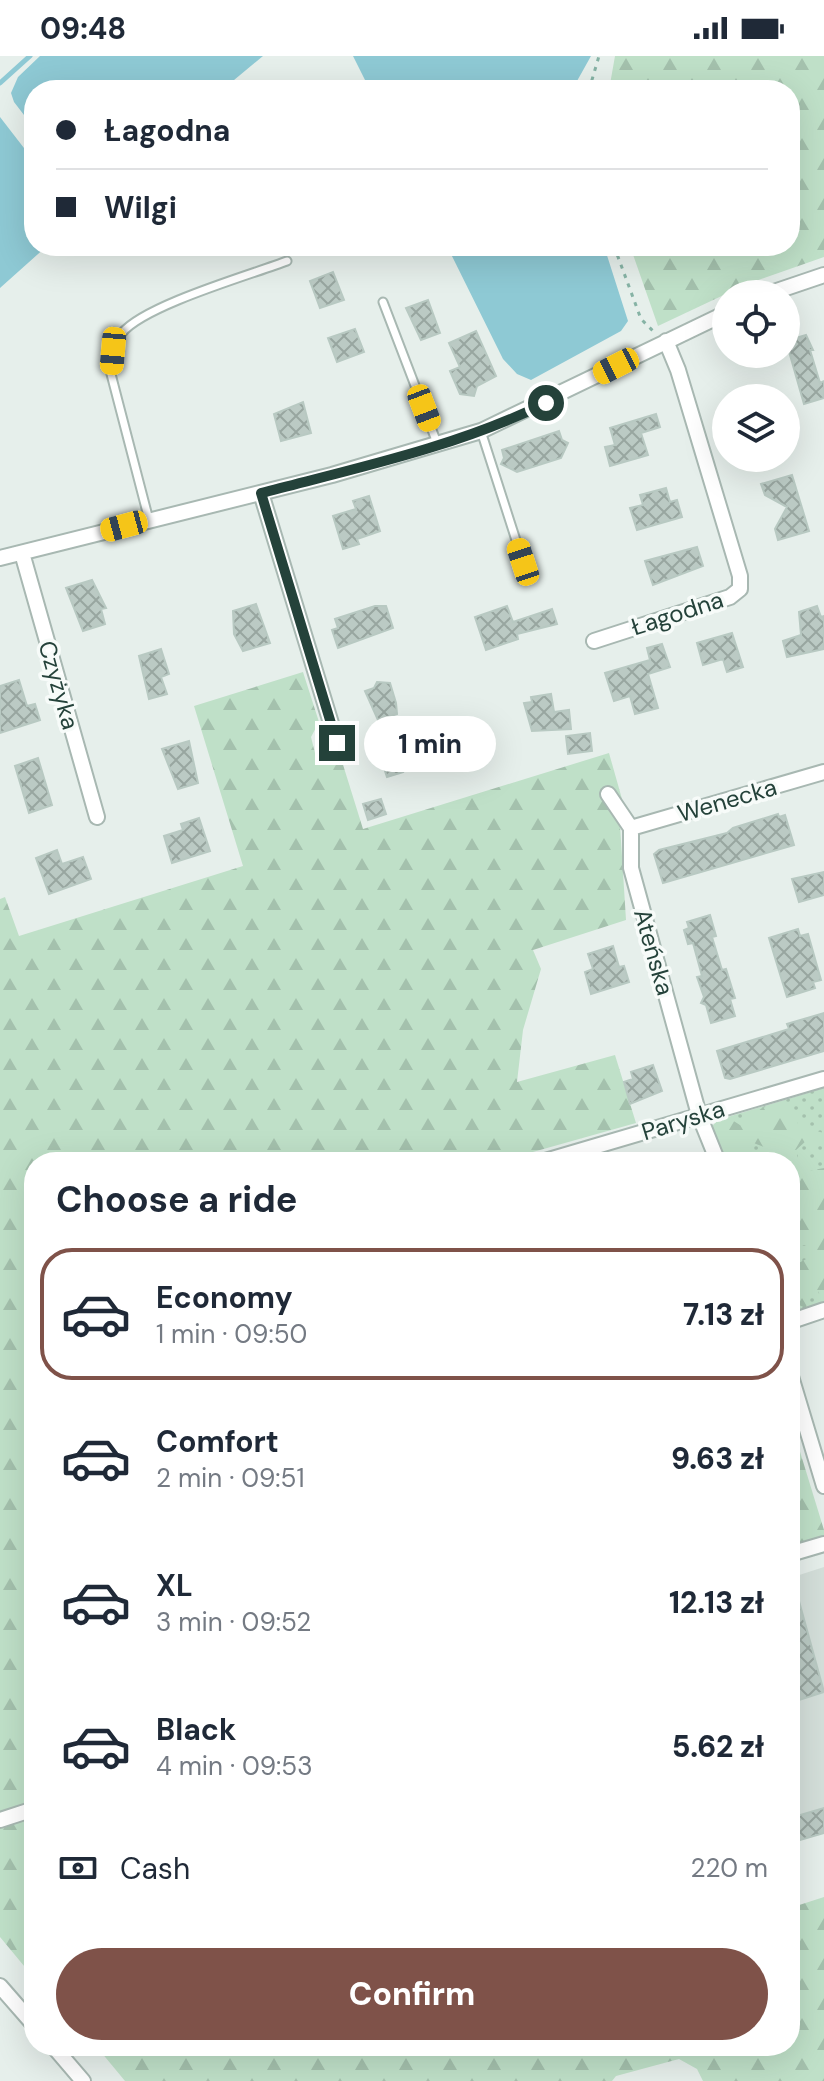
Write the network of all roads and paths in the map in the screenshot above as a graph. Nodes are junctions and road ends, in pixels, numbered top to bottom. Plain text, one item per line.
1 (599, 56) edge
2 (592, 80) edge
3 (618, 256) edge
4 (287, 261) dead end
5 (824, 275) edge
6 (800, 283) edge
7 (383, 302) dead end
8 (712, 318) edge
9 (662, 337) junction
10 (647, 338) dead end
11 (481, 431) junction
12 (438, 445) junction
13 (261, 493) junction
14 (149, 520) junction
15 (22, 553) junction
16 (0, 558) edge
17 (523, 562) dead end
18 (594, 641) dead end
19 (337, 743) dead end
20 (824, 772) edge
21 (608, 794) dead end
22 (97, 817) dead end
23 (631, 828) junction
24 (824, 1079) edge
25 (699, 1115) junction
26 (575, 1152) edge
27 (714, 1152) edge
28 (824, 1310) edge
29 (800, 1318) edge
30 (800, 1406) edge
31 (824, 1486) edge
32 (824, 1544) edge
33 (800, 1551) edge
34 (24, 1812) edge
35 (0, 1820) edge
36 (0, 1986) edge
37 (24, 2014) edge
38 (62, 2056) edge
39 (83, 2081) edge

1 - 2 path
3 - 9 path
4 - 14 lane
5 - 6 street
7 - 12 lane
8 - 9 street
9 - 10 path
9 - 11 street
9 - 18 street, Łagodna
11 - 12 street
11 - 17 lane
12 - 13 street
13 - 14 street
13 - 19 street
14 - 15 street
15 - 16 street
15 - 22 street, Czyżyka
20 - 23 street, Wenecka
21 - 23 street
23 - 25 street, Ateńska
24 - 25 street, Paryska
25 - 26 street, Paryska
25 - 27 street, Ateńska
28 - 29 street
30 - 31 street
32 - 33 street
34 - 35 street
36 - 37 street
38 - 39 street

